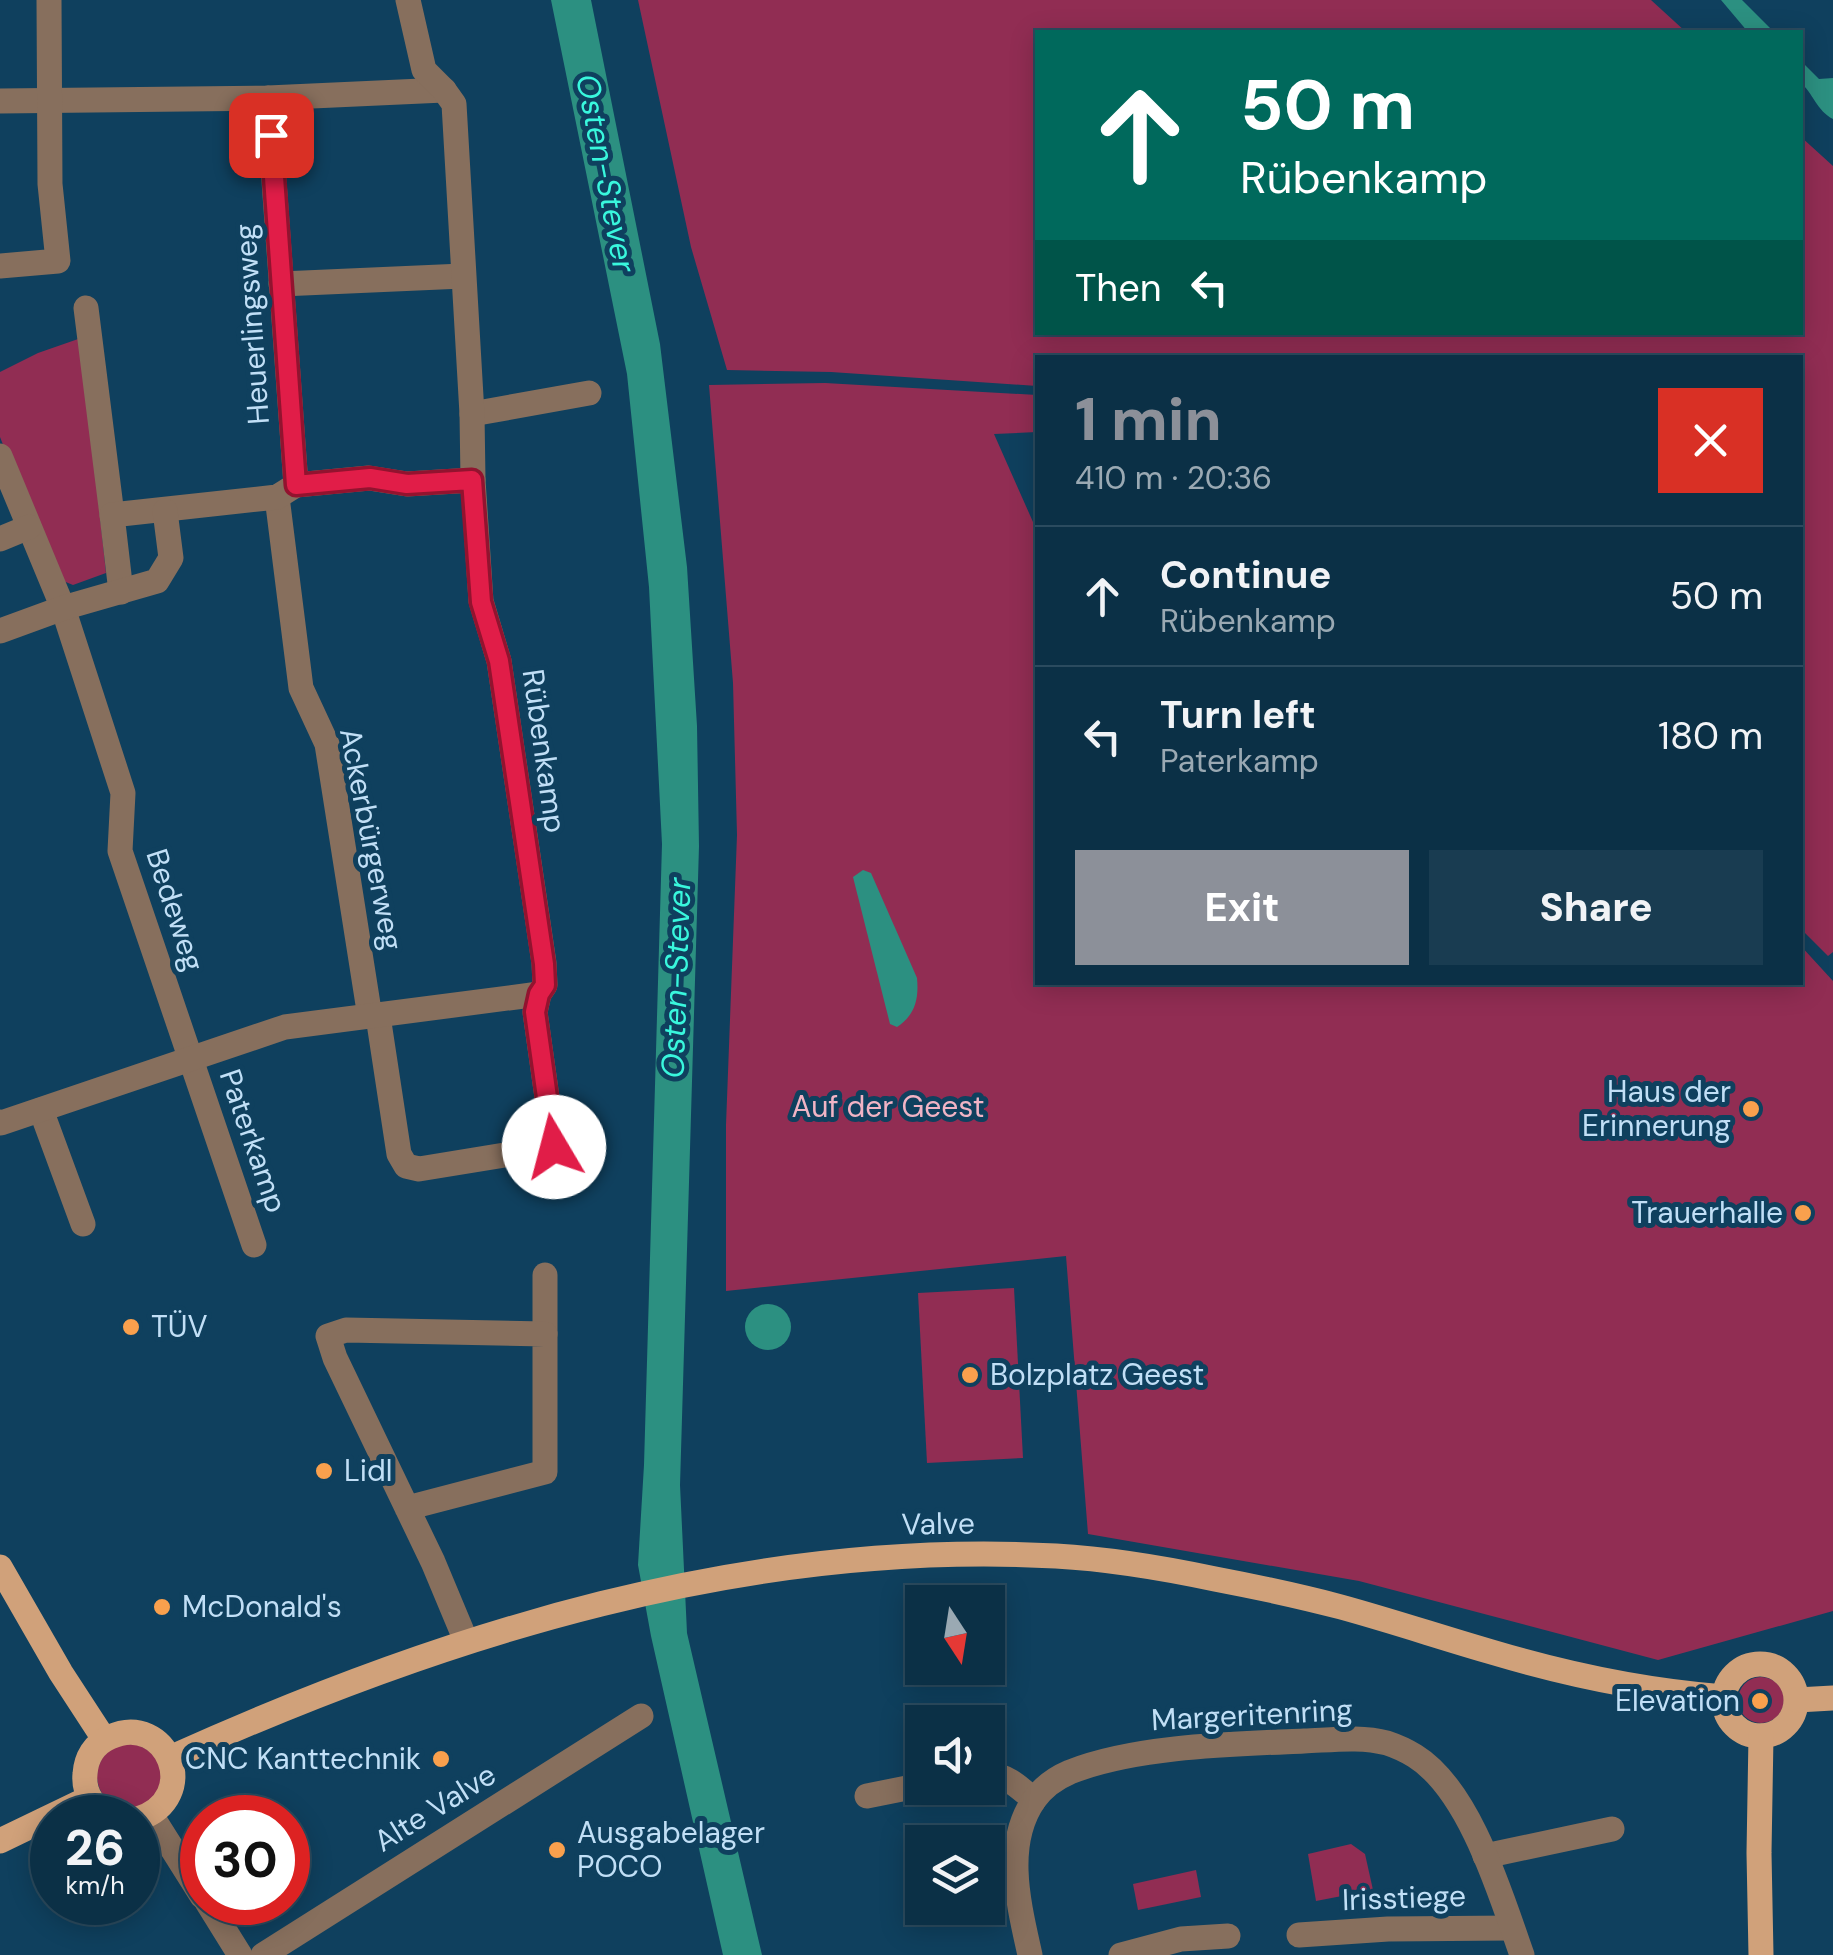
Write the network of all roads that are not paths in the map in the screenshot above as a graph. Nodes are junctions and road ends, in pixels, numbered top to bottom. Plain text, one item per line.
1 (49, 0) edge
2 (408, 0) edge
3 (444, 90) junction
4 (268, 98) junction
5 (49, 100) junction
6 (0, 101) edge
7 (0, 266) edge
8 (463, 276) junction
9 (281, 284) junction
10 (86, 308) dead end
11 (589, 394) dead end
12 (472, 414) junction
13 (0, 456) edge
14 (472, 480) junction
15 (286, 491) junction
16 (165, 510) junction
17 (112, 515) junction
18 (29, 527) junction
19 (0, 539) edge
20 (121, 592) junction
21 (63, 608) junction
22 (0, 631) edge
23 (539, 994) junction
24 (374, 1017) junction
25 (191, 1059) junction
26 (42, 1110) junction
27 (0, 1123) edge
28 (83, 1224) dead end
29 (254, 1245) dead end
30 (545, 1274) dead end
31 (544, 1334) junction
32 (407, 1508) junction
33 (0, 1566) edge
34 (466, 1641) junction
35 (1724, 1697) junction
36 (1833, 1698) edge
37 (1797, 1700) junction
38 (642, 1716) dead end
39 (1761, 1736) junction
40 (104, 1740) junction
41 (170, 1758) junction
42 (1005, 1778) edge
43 (905, 1788) edge
44 (88, 1795) edge
45 (868, 1796) dead end
46 (1034, 1800) junction
47 (160, 1806) edge
48 (30, 1826) edge
49 (1612, 1828) dead end
50 (160, 1839) edge
51 (0, 1840) edge
52 (1485, 1856) junction
53 (180, 1866) edge
54 (221, 1925) edge
55 (1512, 1928) junction
56 (1299, 1935) dead end
57 (1228, 1936) dead end
58 (240, 1955) edge
59 (263, 1955) edge
60 (1030, 1955) edge
61 (1121, 1955) edge
62 (1522, 1955) edge
63 (1762, 1955) edge

1 - 5 street
2 - 3 street, Rübenkamp
3 - 4 street
3 - 8 street, Rübenkamp
4 - 5 street
4 - 9 street, Heuerlingsweg
5 - 6 street
5 - 7 street
8 - 9 street
8 - 12 street, Rübenkamp
9 - 15 street, Heuerlingsweg
10 - 17 street
11 - 12 street
12 - 14 street, Rübenkamp
13 - 18 street
14 - 15 street
14 - 23 street, Rübenkamp
15 - 16 street
15 - 24 street, Ackerbürgerweg
16 - 17 street
16 - 20 street
17 - 20 street
18 - 19 street
18 - 21 street
20 - 21 street
21 - 22 street
21 - 25 street, Bedeweg
23 - 24 street, Paterkamp
23 - 24 street, Rübenkamp
24 - 25 street, Paterkamp
25 - 26 street, Paterkamp
25 - 29 street, Paterkamp
26 - 27 street, Paterkamp
26 - 28 street
30 - 31 street
31 - 32 street
31 - 32 street
32 - 34 street
33 - 40 main road
34 - 35 main road, Valve
34 - 41 main road, Valve
35 - 37 main road
35 - 39 main road
36 - 37 main road
37 - 39 main road
38 - 59 street, Alte Valve
39 - 63 main road
40 - 41 main road
40 - 44 main road
41 - 47 main road
42 - 46 street
43 - 45 street
46 - 52 street, Margeritenring
46 - 60 street
48 - 51 main road
49 - 52 street
50 - 53 street
52 - 55 street, Margeritenring
54 - 58 street
55 - 56 street, Irisstiege
55 - 62 street, Margeritenring
57 - 61 street

